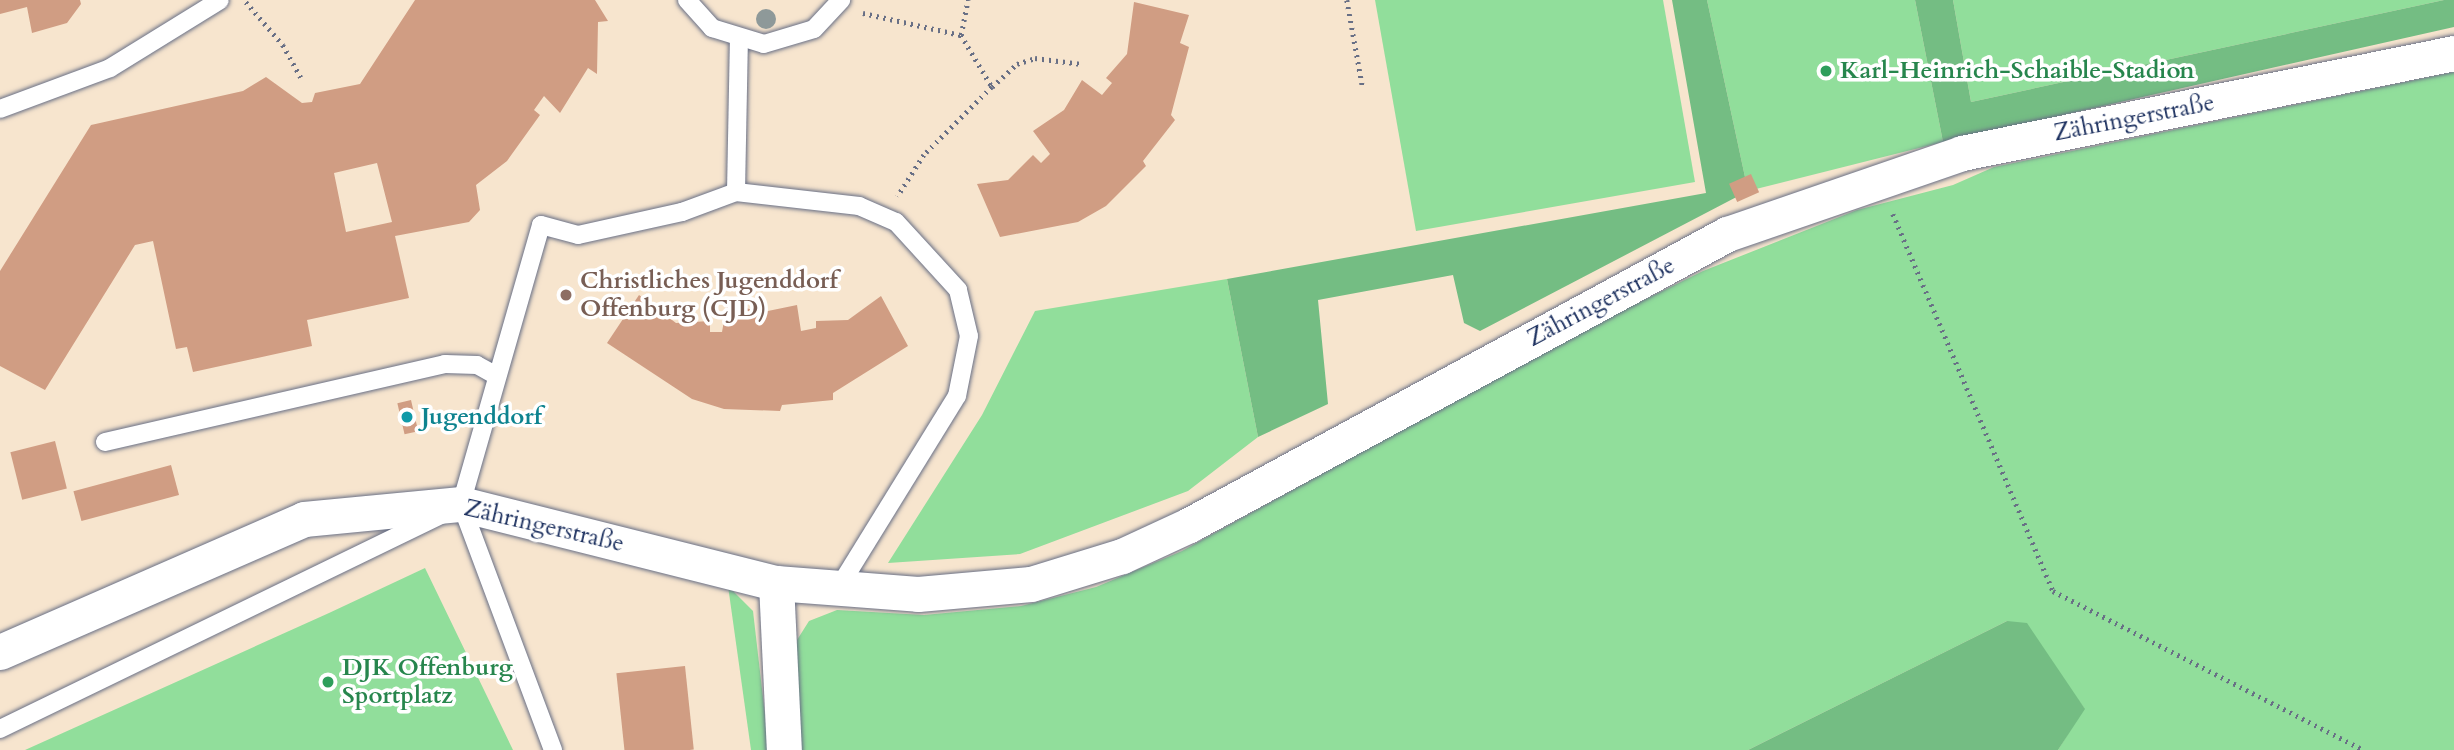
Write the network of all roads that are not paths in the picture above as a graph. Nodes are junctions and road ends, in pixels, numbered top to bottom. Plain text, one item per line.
1 (220, 0) edge
2 (687, 0) edge
3 (838, 6) edge
4 (739, 41) junction
5 (2454, 53) edge
6 (0, 109) edge
7 (736, 192) junction
8 (497, 376) junction
9 (105, 442) dead end
10 (461, 504) junction
11 (776, 583) junction
12 (837, 590) junction
13 (0, 652) edge
14 (0, 730) edge
15 (553, 750) edge
16 (784, 750) edge

1 - 6 lane
2 - 4 lane
3 - 4 lane
4 - 7 lane
5 - 12 street, Zähringerstraße
7 - 8 lane
7 - 12 lane
8 - 9 lane
8 - 10 lane
10 - 11 street, Zähringerstraße
10 - 13 street, Zähringerstraße
10 - 14 lane
10 - 15 lane
11 - 12 street, Zähringerstraße
11 - 16 street

